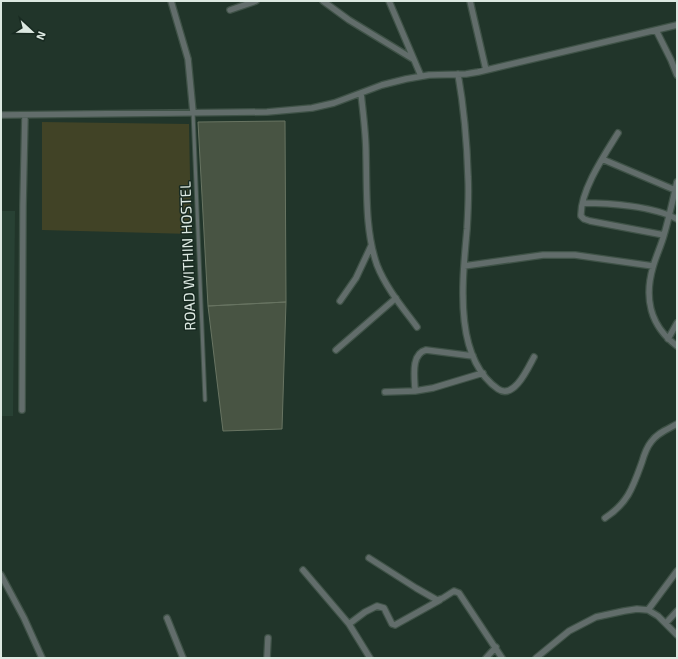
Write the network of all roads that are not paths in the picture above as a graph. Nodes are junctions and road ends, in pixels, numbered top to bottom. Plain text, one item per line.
1 (170, 1) edge
2 (256, 1) edge
3 (323, 1) edge
4 (388, 1) edge
5 (470, 1) edge
6 (230, 10) dead end
7 (677, 25) edge
8 (656, 30) junction
9 (413, 59) junction
10 (486, 70) junction
11 (458, 74) junction
12 (677, 75) edge
13 (421, 76) junction
14 (361, 93) junction
15 (193, 112) junction
16 (1, 115) edge
17 (25, 115) junction
18 (618, 133) dead end
19 (602, 159) junction
20 (677, 182) edge
21 (675, 190) junction
22 (582, 203) junction
23 (669, 215) junction
24 (677, 219) edge
25 (664, 235) junction
26 (371, 246) junction
27 (464, 266) junction
28 (653, 266) junction
29 (396, 298) junction
30 (340, 301) dead end
31 (677, 323) edge
32 (416, 327) dead end
33 (668, 339) junction
34 (677, 346) edge
35 (336, 350) dead end
36 (473, 356) junction
37 (534, 357) dead end
38 (482, 373) junction
39 (385, 392) dead end
40 (415, 392) junction
41 (205, 400) dead end
42 (22, 410) dead end
43 (677, 424) edge
44 (605, 518) dead end
45 (369, 558) dead end
46 (303, 570) dead end
47 (677, 571) edge
48 (1, 575) edge
49 (440, 600) junction
50 (648, 610) junction
51 (677, 611) edge
52 (167, 618) dead end
53 (666, 623) junction
54 (349, 624) junction
55 (677, 635) edge
56 (268, 638) dead end
57 (496, 647) junction
58 (42, 658) edge
59 (183, 658) edge
60 (266, 658) edge
61 (370, 658) edge
62 (486, 658) edge
63 (502, 658) edge
64 (536, 658) edge

1 - 15 street
2 - 6 street
3 - 9 street
4 - 9 street
5 - 10 street
7 - 8 street
8 - 10 street
8 - 12 street
9 - 13 street
10 - 11 street
11 - 13 street
11 - 27 street
13 - 14 street
14 - 15 street
14 - 26 street
15 - 17 street
15 - 41 lane, ROAD WITHIN HOSTEL
16 - 17 street
17 - 42 street
18 - 19 street
19 - 21 street
19 - 22 street
20 - 21 street
21 - 23 street
22 - 23 street
22 - 25 street
23 - 24 street
23 - 25 street
25 - 28 street
26 - 29 street
26 - 30 street
27 - 28 street
27 - 36 street
28 - 33 street
29 - 32 street
29 - 35 street
31 - 33 street
33 - 34 street
36 - 38 street
36 - 40 street
37 - 38 street
38 - 40 street
39 - 40 street
43 - 44 street
45 - 49 street
46 - 54 street
47 - 50 street
48 - 58 street
49 - 54 street
49 - 57 street
50 - 53 street
50 - 64 street
51 - 53 street
52 - 59 street
53 - 55 street
54 - 61 street
56 - 60 street
57 - 62 street
57 - 63 street

